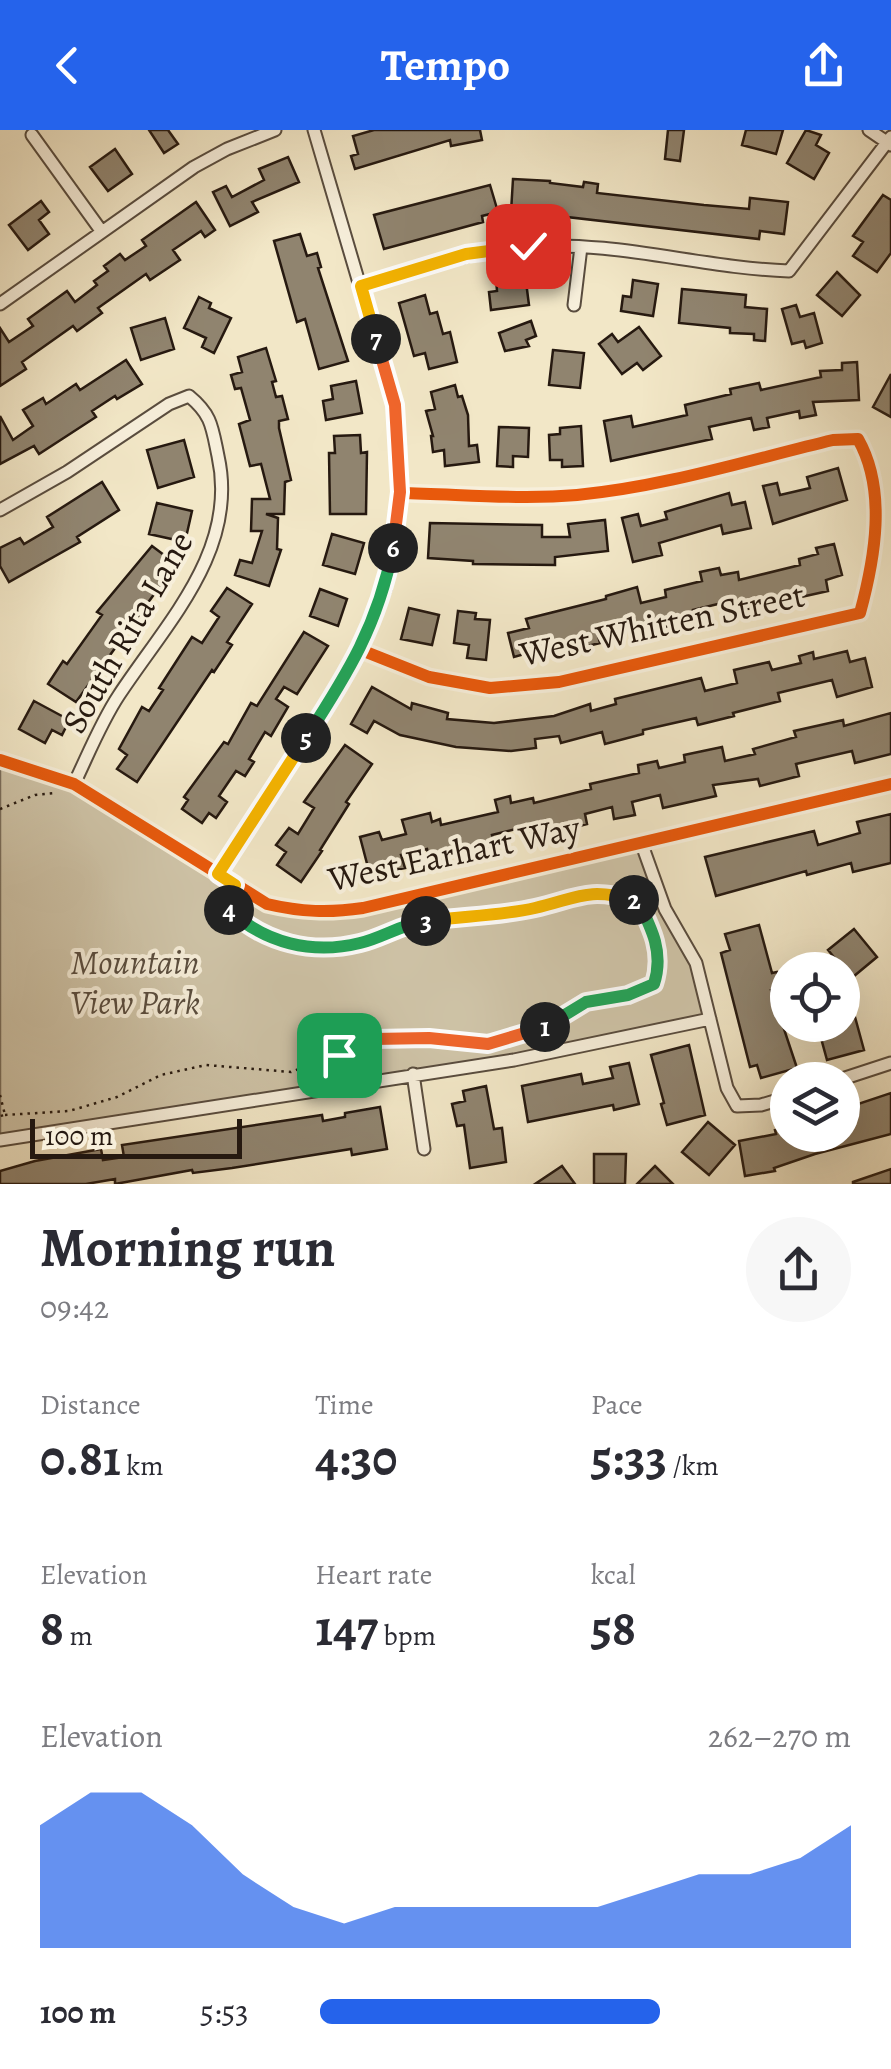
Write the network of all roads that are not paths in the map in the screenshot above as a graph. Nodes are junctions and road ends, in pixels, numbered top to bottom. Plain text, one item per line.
1 (275, 130) edge
2 (314, 130) edge
3 (869, 130) edge
4 (32, 136) dead end
5 (890, 141) edge
6 (102, 232) junction
7 (581, 247) junction
8 (361, 286) junction
9 (0, 304) edge
10 (574, 305) dead end
11 (400, 492) junction
12 (0, 510) edge
13 (361, 650) junction
14 (0, 760) edge
15 (74, 784) junction
16 (891, 784) edge
17 (641, 842) junction
18 (218, 874) junction
19 (710, 1019) junction
20 (891, 1063) edge
21 (860, 1073) edge
22 (413, 1074) junction
23 (770, 1102) edge
24 (0, 1140) edge
25 (424, 1149) dead end

1 - 6 street
2 - 8 street
3 - 5 street
4 - 6 street
5 - 7 street
6 - 9 street
7 - 8 street
7 - 10 street
8 - 11 street
11 - 13 street
11 - 13 street, West Whitten Street
12 - 15 street, South Rita Lane
13 - 18 street
14 - 15 street, West Earhart Way
15 - 18 street, West Earhart Way
16 - 17 street, West Earhart Way
17 - 18 street, West Earhart Way
17 - 19 street
19 - 22 street
19 - 23 street
20 - 21 street
22 - 24 street
22 - 25 street

